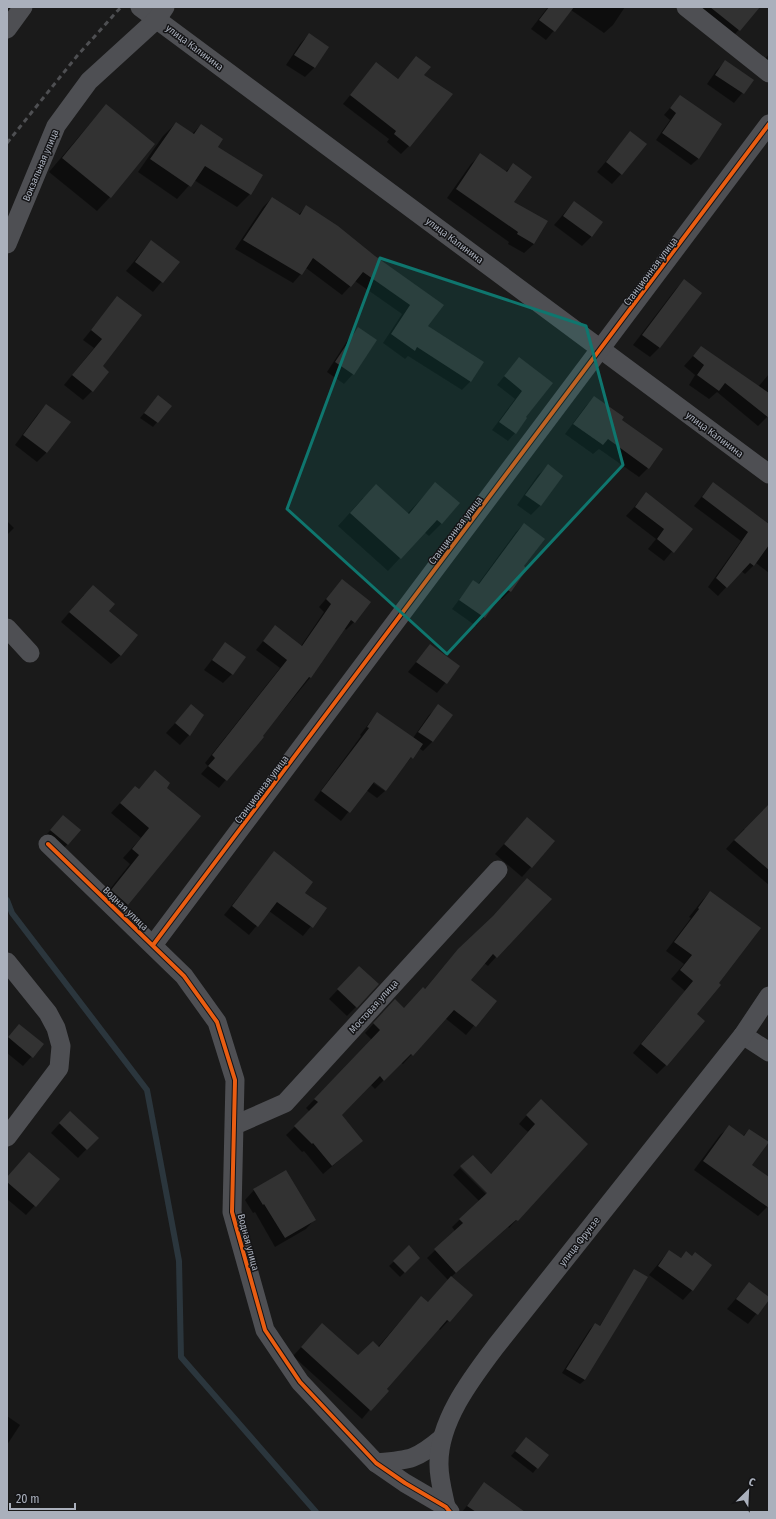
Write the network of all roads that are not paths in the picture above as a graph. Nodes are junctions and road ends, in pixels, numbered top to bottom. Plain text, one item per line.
1 (23, 7) edge
2 (140, 7) edge
3 (686, 7) edge
4 (161, 13) edge
5 (7, 29) edge
6 (769, 74) edge
7 (769, 124) edge
8 (7, 244) edge
9 (601, 349) junction
10 (769, 474) edge
11 (7, 628) edge
12 (30, 653) dead end
13 (48, 844) dead end
14 (498, 870) dead end
15 (153, 945) junction
16 (7, 962) edge
17 (769, 996) edge
18 (743, 1035) junction
19 (769, 1052) edge
20 (235, 1125) junction
21 (7, 1136) edge
22 (442, 1438) junction
23 (376, 1463) junction
24 (448, 1510) edge

1 - 5 street
2 - 4 street, улица Калинина
3 - 6 street
4 - 8 street, Вокзальная улица
4 - 9 street, улица Калинина
7 - 9 street, Станционная улица
9 - 10 street, улица Калинина
9 - 15 street, Станционная улица
11 - 12 street
13 - 15 street, Водная улица
14 - 20 street, Мостовая улица
15 - 20 street, Водная улица
16 - 21 street
17 - 18 street, улица Фрунзе
18 - 19 street
18 - 22 street, улица Фрунзе
20 - 23 street, Водная улица
22 - 23 street
22 - 24 street, улица Фрунзе
23 - 24 street, Водная улица

